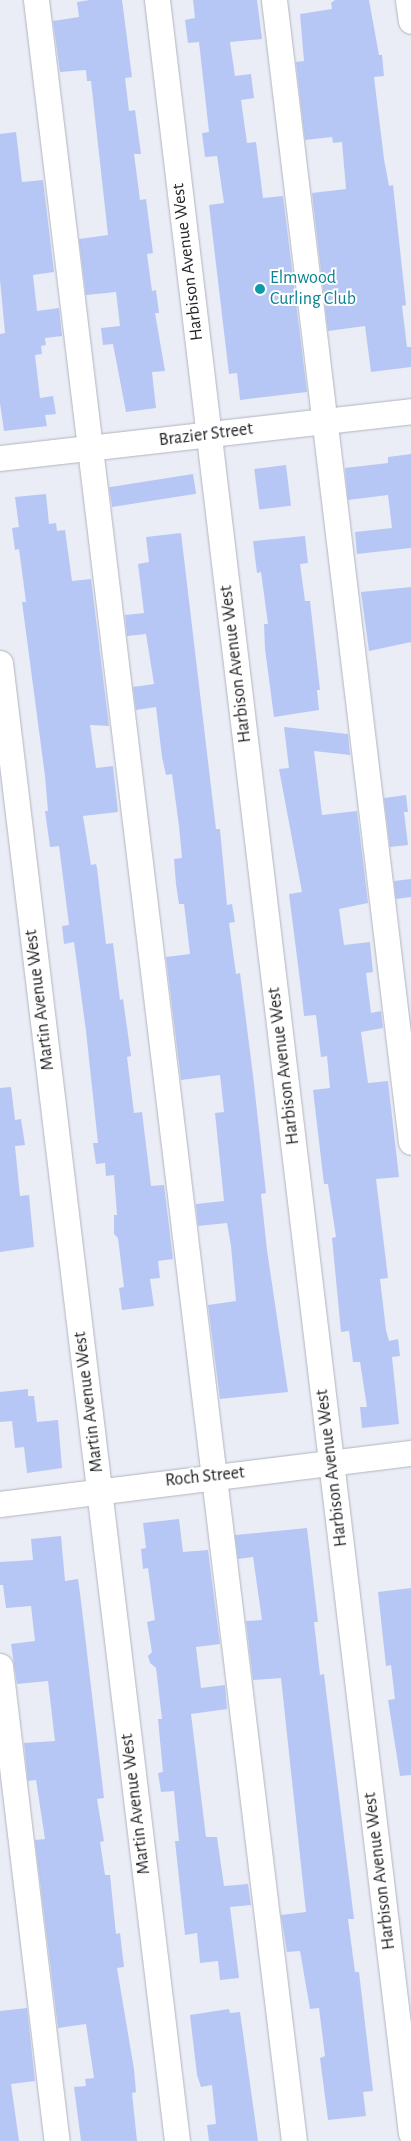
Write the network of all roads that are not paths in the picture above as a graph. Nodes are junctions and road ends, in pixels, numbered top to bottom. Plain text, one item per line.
1 (36, 0) edge
2 (157, 0) edge
3 (274, 0) edge
4 (408, 0) edge
5 (411, 21) edge
6 (411, 411) edge
7 (325, 419) junction
8 (209, 435) junction
9 (90, 449) junction
10 (0, 458) edge
11 (0, 663) edge
12 (411, 1142) edge
13 (411, 1453) edge
14 (331, 1463) junction
15 (216, 1476) junction
16 (99, 1489) junction
17 (0, 1504) edge
18 (0, 1666) edge
19 (411, 2133) edge
20 (57, 2141) edge
21 (177, 2141) edge
22 (294, 2141) edge

1 - 9 street
2 - 8 street, Harbison Avenue West
3 - 7 street
4 - 5 street
6 - 7 street, Brazier Street
7 - 8 street, Brazier Street
7 - 12 street
8 - 9 street, Brazier Street
8 - 14 street, Harbison Avenue West
9 - 10 street, Brazier Street
9 - 15 street
11 - 16 street, Martin Avenue West
13 - 14 street, Roch Street
14 - 15 street, Roch Street
14 - 19 street, Harbison Avenue West
15 - 16 street, Roch Street
15 - 22 street
16 - 17 street, Roch Street
16 - 21 street, Martin Avenue West
18 - 20 street

